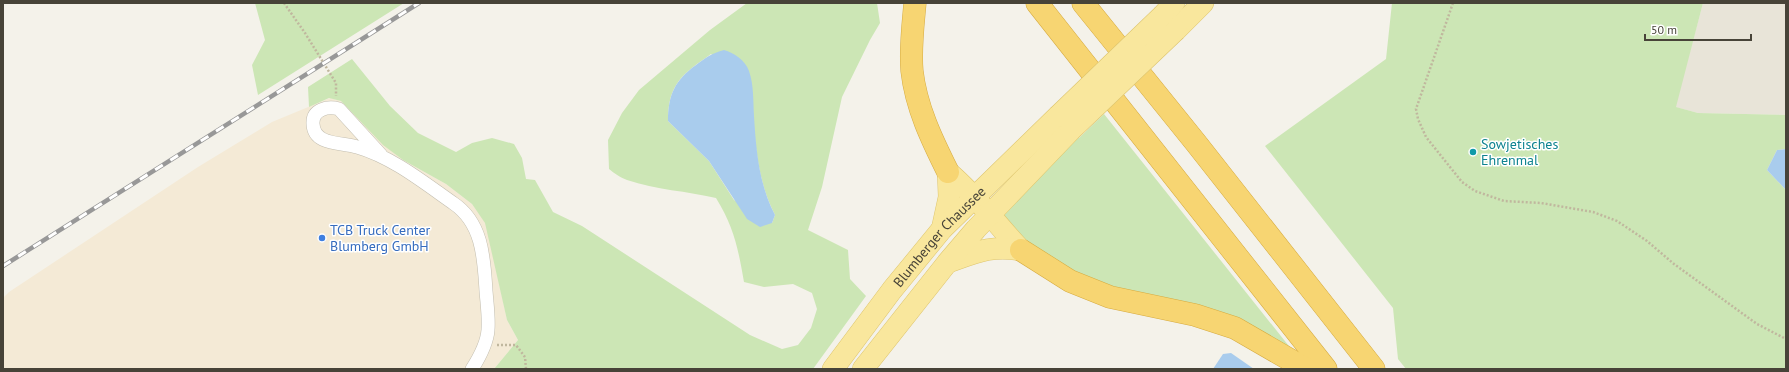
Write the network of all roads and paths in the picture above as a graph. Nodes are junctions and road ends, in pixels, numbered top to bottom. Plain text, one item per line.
1 (284, 3) edge
2 (915, 3) edge
3 (1037, 3) edge
4 (1082, 3) edge
5 (1203, 3) edge
6 (1453, 3) edge
7 (1171, 16) edge
8 (336, 108) junction
9 (1065, 123) junction
10 (381, 155) junction
11 (948, 172) junction
12 (975, 196) junction
13 (989, 215) junction
14 (942, 228) junction
15 (1021, 250) junction
16 (947, 263) junction
17 (1786, 339) edge
18 (484, 345) junction
19 (472, 369) edge
20 (526, 369) edge
21 (833, 369) edge
22 (863, 369) edge
23 (1306, 369) edge
24 (1326, 369) edge
25 (1374, 369) edge

1 - 8 path
2 - 11 highway
3 - 24 highway
4 - 25 highway
5 - 7 main road
6 - 17 path
7 - 9 main road, bridge
8 - 10 street
8 - 10 street
9 - 12 main road, Blumberger Chaussee
9 - 13 main road, Blumberger Chaussee
10 - 18 street
11 - 12 main road
11 - 14 main road
12 - 13 main road
12 - 14 main road, Blumberger Chaussee
13 - 15 main road
13 - 16 main road, Blumberger Chaussee
14 - 21 main road, Blumberger Chaussee
15 - 16 main road
15 - 23 highway
16 - 22 main road, Blumberger Chaussee
18 - 19 street
18 - 20 path

